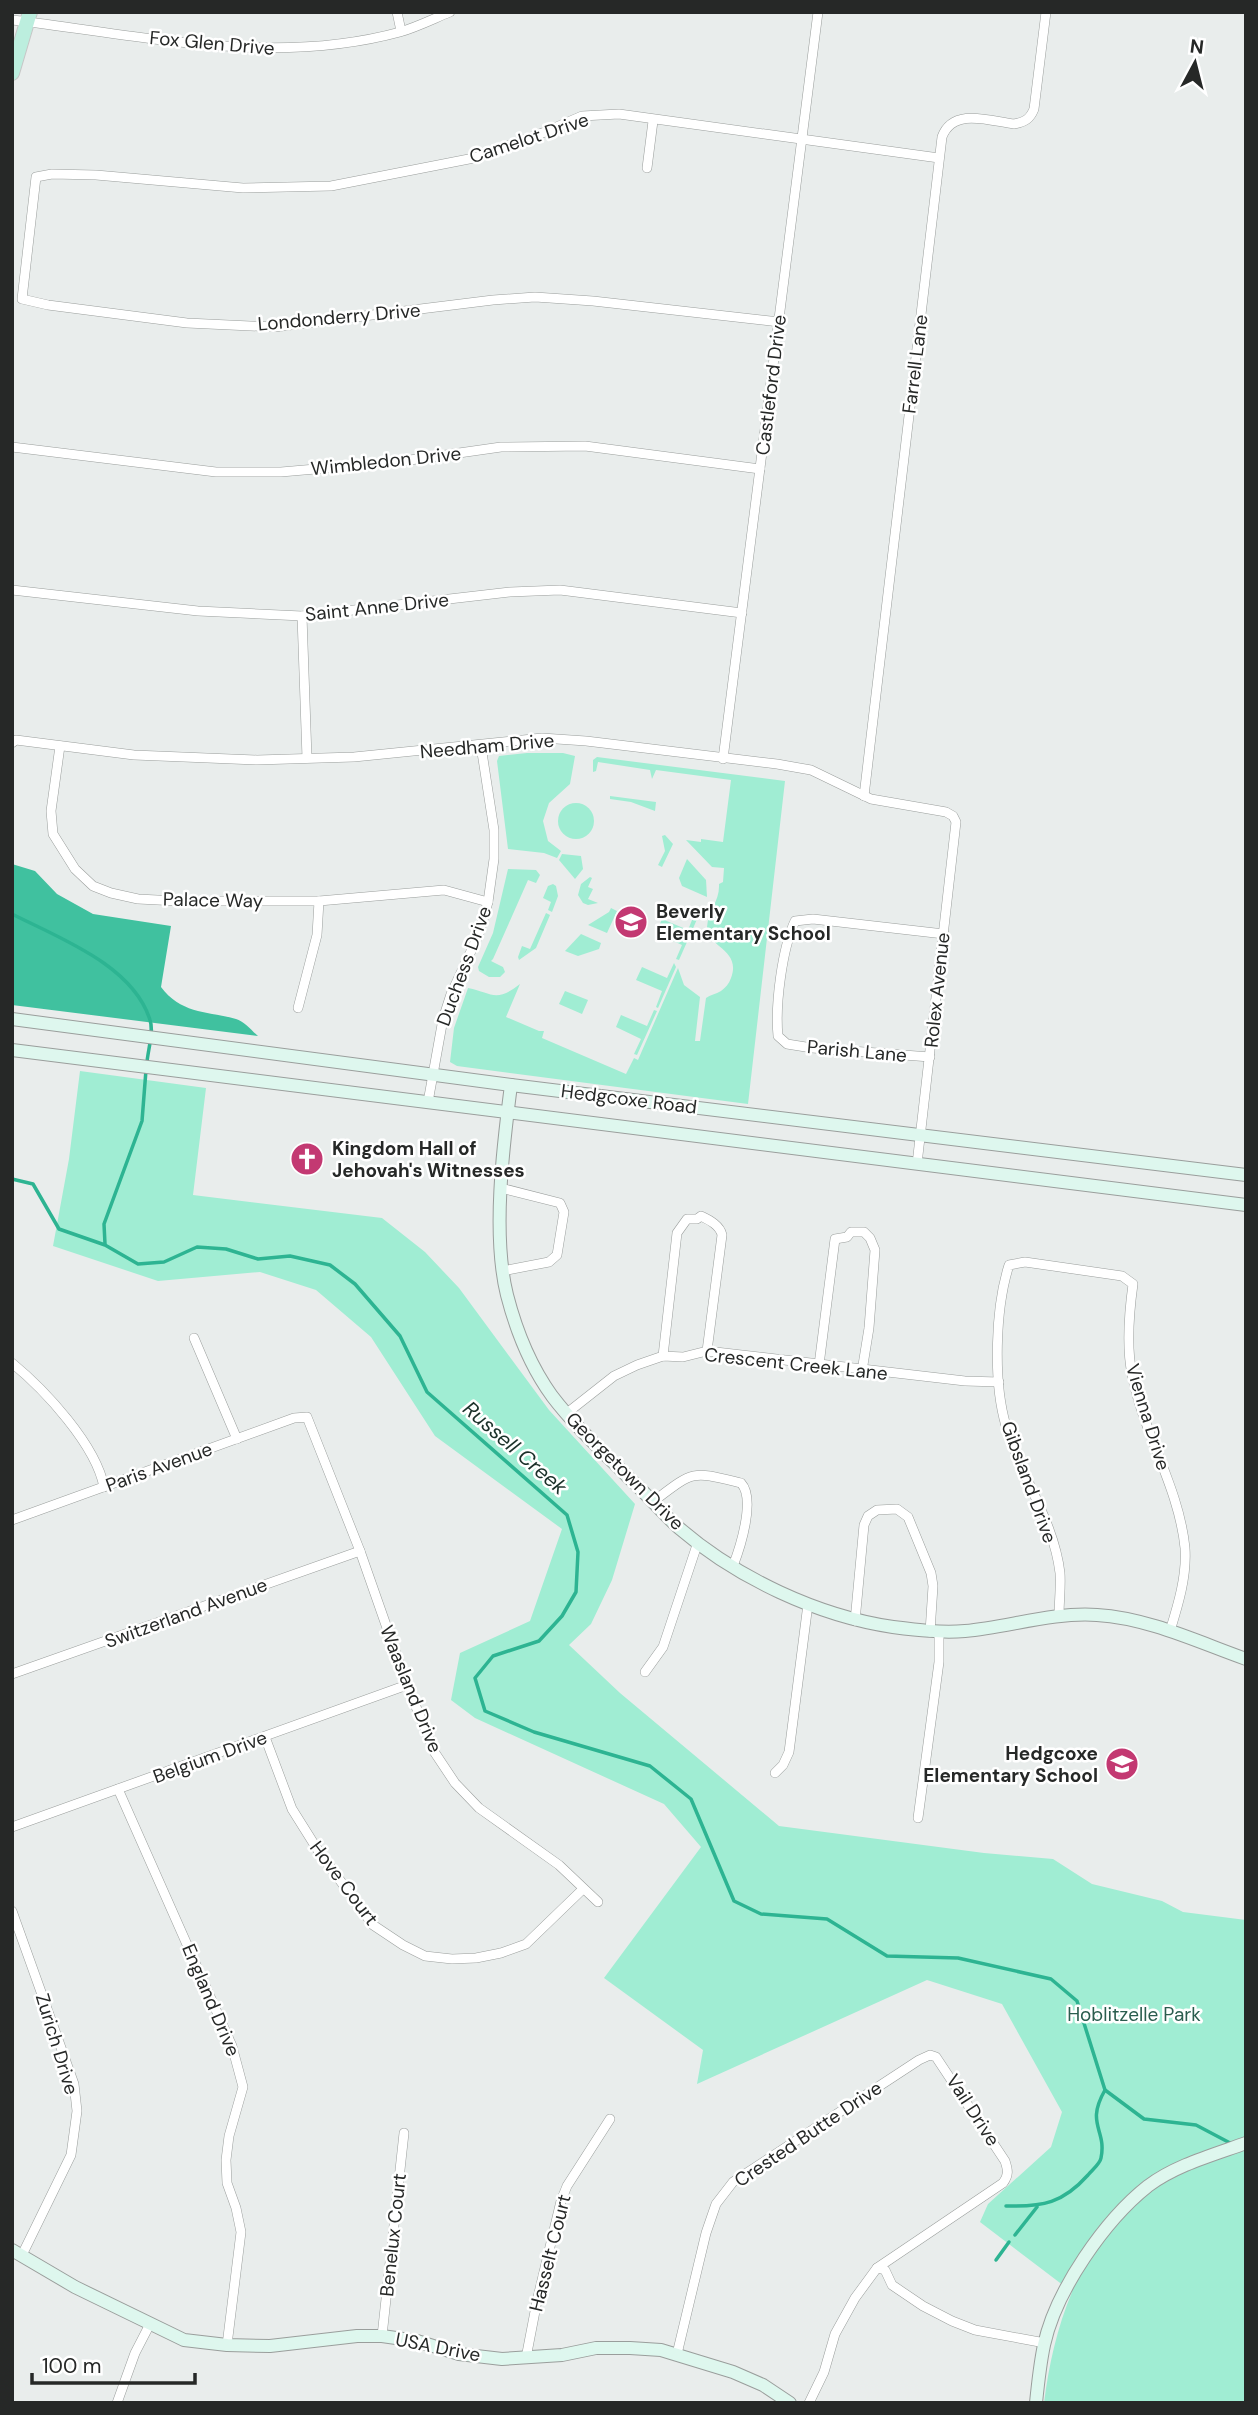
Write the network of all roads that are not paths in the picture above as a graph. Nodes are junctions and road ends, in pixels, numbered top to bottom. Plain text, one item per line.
1 (397, 12) edge
2 (450, 12) edge
3 (818, 12) edge
4 (1046, 12) edge
5 (29, 17) edge
6 (12, 20) edge
7 (401, 31) junction
8 (12, 73) edge
9 (653, 121) junction
10 (802, 140) junction
11 (939, 158) junction
12 (647, 168) dead end
13 (36, 177) joint
14 (779, 323) junction
15 (12, 447) edge
16 (760, 469) junction
17 (12, 590) edge
18 (741, 613) junction
19 (302, 616) junction
20 (12, 743) edge
21 (60, 746) junction
22 (481, 746) junction
23 (307, 758) junction
24 (723, 759) junction
25 (864, 796) junction
26 (954, 816) joint
27 (319, 901) junction
28 (488, 902) junction
29 (944, 933) junction
30 (298, 1008) dead end
31 (12, 1020) edge
32 (12, 1050) edge
33 (930, 1057) junction
34 (432, 1075) junction
35 (511, 1085) junction
36 (428, 1102) junction
37 (508, 1112) junction
38 (921, 1134) junction
39 (917, 1164) junction
40 (1246, 1175) edge
41 (501, 1188) junction
42 (1246, 1205) edge
43 (1009, 1265) joint
44 (502, 1271) junction
45 (194, 1338) dead end
46 (707, 1351) junction
47 (663, 1356) junction
48 (12, 1363) edge
49 (819, 1365) junction
50 (862, 1371) junction
51 (999, 1382) junction
52 (567, 1413) junction
53 (307, 1417) joint
54 (237, 1438) junction
55 (104, 1488) junction
56 (654, 1501) junction
57 (12, 1520) edge
58 (698, 1542) junction
59 (360, 1551) junction
60 (733, 1566) junction
61 (808, 1604) junction
62 (1059, 1616) junction
63 (855, 1621) junction
64 (1170, 1631) junction
65 (935, 1632) junction
66 (1246, 1659) edge
67 (645, 1672) dead end
68 (12, 1674) edge
69 (407, 1685) junction
70 (265, 1737) junction
71 (775, 1773) dead end
72 (118, 1789) junction
73 (918, 1818) dead end
74 (12, 1827) edge
75 (583, 1889) junction
76 (598, 1902) dead end
77 (12, 1911) edge
78 (930, 2055) joint
79 (610, 2119) dead end
80 (404, 2133) dead end
81 (1246, 2143) edge
82 (17, 2252) edge
83 (877, 2268) junction
84 (150, 2324) junction
85 (382, 2336) junction
86 (1045, 2343) junction
87 (227, 2345) junction
88 (677, 2354) junction
89 (526, 2358) junction
90 (117, 2403) edge
91 (790, 2403) edge
92 (809, 2403) edge
93 (1036, 2403) edge

1 - 7 street
2 - 7 street, Fox Glen Drive
3 - 10 street, Castleford Drive
4 - 11 street, Farrell Lane
5 - 6 street, Fox Glen Drive
5 - 7 street, Fox Glen Drive
5 - 8 main road
9 - 10 street, Camelot Drive
9 - 12 street
9 - 13 street, Camelot Drive
10 - 11 street, Camelot Drive
10 - 14 street, Castleford Drive
11 - 25 street, Farrell Lane
13 - 14 street, Londonderry Drive
14 - 16 street, Castleford Drive
15 - 16 street, Wimbledon Drive
16 - 18 street, Castleford Drive
17 - 19 street, Saint Anne Drive
18 - 19 street, Saint Anne Drive
18 - 24 street, Castleford Drive
19 - 23 street
20 - 21 street, Needham Drive
21 - 23 street, Needham Drive
21 - 27 street, Palace Way
22 - 23 street, Needham Drive
22 - 24 street, Needham Drive
22 - 28 street, Duchess Drive
24 - 25 street, Needham Drive
25 - 26 street, Needham Drive
26 - 29 street, Rolex Avenue
27 - 28 street, Palace Way
27 - 30 street
28 - 34 street, Duchess Drive
29 - 33 street, Rolex Avenue
29 - 33 street, Parish Lane
31 - 34 main road, Hedgcoxe Road
32 - 36 main road, Hedgcoxe Road
33 - 38 street, Rolex Avenue
34 - 35 main road, Hedgcoxe Road
34 - 36 street, Duchess Drive
35 - 37 main road, Georgetown Drive
35 - 38 main road, Hedgcoxe Road
36 - 37 main road, Hedgcoxe Road
37 - 39 main road, Hedgcoxe Road
37 - 41 main road, Georgetown Drive
38 - 39 street, Rolex Avenue
38 - 40 main road, Hedgcoxe Road
39 - 42 main road, Hedgcoxe Road
41 - 44 main road, Georgetown Drive
41 - 44 street
43 - 51 street, Gibsland Drive
43 - 64 street, Vienna Drive
44 - 52 main road, Georgetown Drive
45 - 54 street
46 - 47 street, Crescent Creek Lane
46 - 47 street
46 - 49 street, Crescent Creek Lane
47 - 52 street, Crescent Creek Lane
48 - 55 street
49 - 50 street, Crescent Creek Lane
49 - 50 street
50 - 51 street, Crescent Creek Lane
51 - 62 street, Gibsland Drive
52 - 56 main road, Georgetown Drive
53 - 54 street, Paris Avenue
53 - 59 street, Waasland Drive
54 - 55 street, Paris Avenue
55 - 57 street, Paris Avenue
56 - 58 main road, Georgetown Drive
56 - 60 street
58 - 60 main road, Georgetown Drive
58 - 67 street
59 - 68 street, Switzerland Avenue
59 - 69 street, Waasland Drive
60 - 61 main road, Georgetown Drive
61 - 63 main road, Georgetown Drive
61 - 71 street
62 - 64 main road, Georgetown Drive
62 - 65 main road, Georgetown Drive
63 - 65 main road, Georgetown Drive
63 - 65 street
64 - 66 main road, Georgetown Drive
65 - 73 street
69 - 70 street, Belgium Drive
69 - 75 street, Waasland Drive
70 - 72 street, Belgium Drive
70 - 75 street, Hove Court
72 - 74 street, Belgium Drive
72 - 87 street, England Drive
75 - 76 street, Waasland Drive
77 - 82 street, Zurich Drive
78 - 83 street, Vail Drive
78 - 88 street, Crested Butte Drive
79 - 89 street, Hasselt Court
80 - 85 street, Benelux Court
81 - 86 main road
82 - 84 main road, USA Drive
83 - 86 street
83 - 92 street
84 - 87 main road, USA Drive
84 - 90 street
85 - 87 main road, USA Drive
85 - 89 main road, USA Drive
86 - 93 main road
88 - 89 main road, USA Drive
88 - 91 main road, USA Drive

